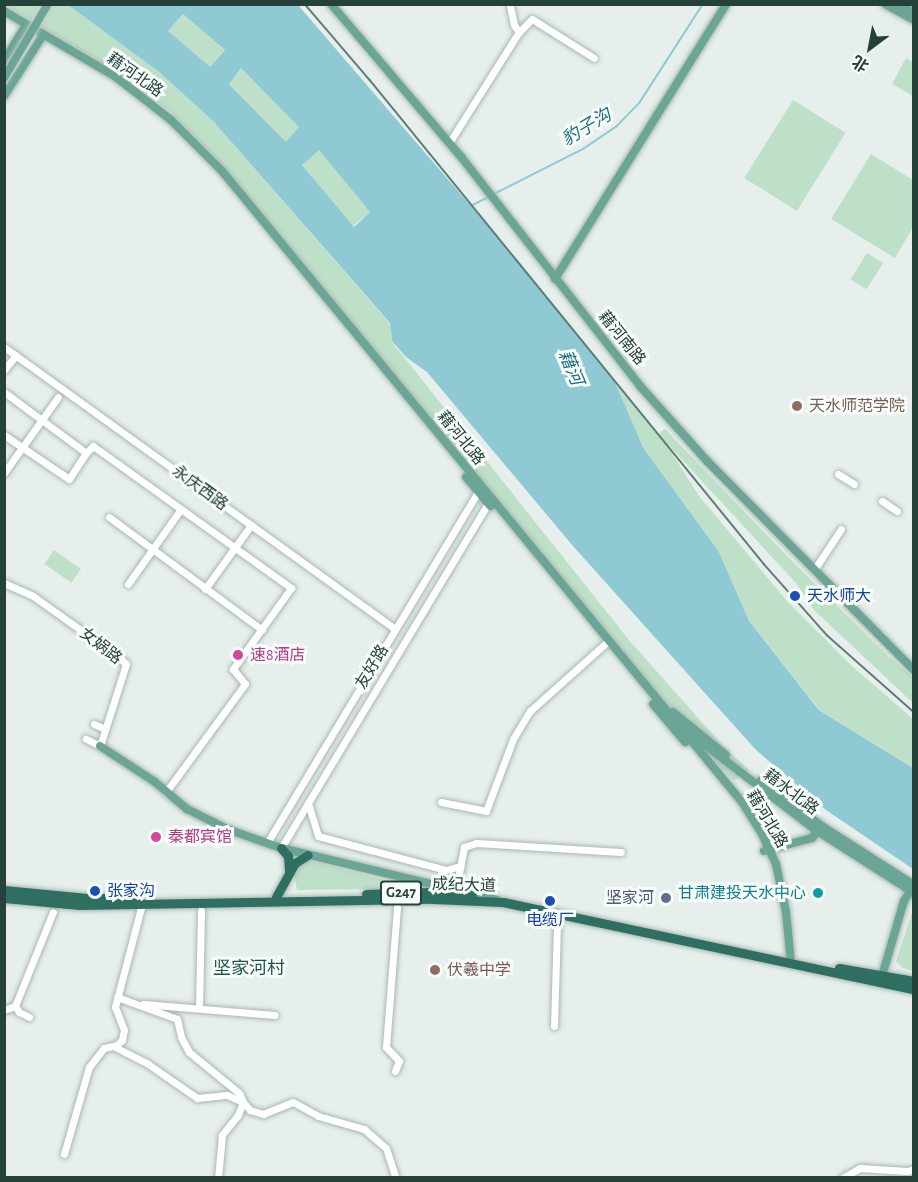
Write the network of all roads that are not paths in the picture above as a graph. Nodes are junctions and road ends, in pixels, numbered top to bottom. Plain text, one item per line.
1 (48, 4) edge
2 (331, 4) edge
3 (726, 4) edge
4 (885, 4) edge
5 (898, 4) edge
6 (510, 6) dead end
7 (4, 11) edge
8 (914, 13) edge
9 (4, 18) edge
10 (914, 20) edge
11 (25, 27) junction
12 (519, 32) junction
13 (41, 37) junction
14 (594, 58) dead end
15 (4, 61) edge
16 (4, 78) edge
17 (4, 96) edge
18 (449, 143) junction
19 (555, 279) junction
20 (4, 347) edge
21 (16, 355) junction
22 (4, 370) edge
23 (4, 392) edge
24 (58, 397) dead end
25 (42, 420) junction
26 (4, 435) edge
27 (22, 447) junction
28 (86, 453) junction
29 (4, 473) edge
30 (838, 474) dead end
31 (854, 484) dead end
32 (478, 492) junction
33 (882, 501) dead end
34 (488, 503) junction
35 (181, 509) junction
36 (897, 511) dead end
37 (108, 517) dead end
38 (251, 525) junction
39 (841, 529) dead end
40 (235, 548) junction
41 (152, 550) junction
42 (814, 570) junction
43 (4, 583) edge
44 (128, 584) dead end
45 (205, 589) junction
46 (395, 628) junction
47 (262, 630) junction
48 (606, 642) junction
49 (914, 670) edge
50 (657, 704) junction
51 (94, 724) dead end
52 (678, 724) junction
53 (105, 729) junction
54 (86, 739) dead end
55 (100, 746) junction
56 (166, 792) junction
57 (441, 802) dead end
58 (308, 803) junction
59 (819, 829) junction
60 (267, 843) junction
61 (281, 848) junction
62 (766, 850) junction
63 (621, 852) dead end
64 (308, 855) junction
65 (460, 866) junction
66 (289, 872) junction
67 (456, 889) junction
68 (912, 889) edge
69 (4, 890) edge
70 (485, 896) junction
71 (276, 897) junction
72 (4, 898) edge
73 (503, 902) junction
74 (142, 904) junction
75 (397, 907) dead end
76 (201, 911) dead end
77 (53, 912) dead end
78 (557, 925) dead end
79 (789, 960) junction
80 (882, 976) junction
81 (912, 987) edge
82 (117, 997) junction
83 (134, 1003) junction
84 (15, 1006) junction
85 (199, 1008) junction
86 (4, 1010) edge
87 (275, 1015) dead end
88 (29, 1017) dead end
89 (554, 1026) dead end
90 (113, 1046) junction
91 (395, 1071) dead end
92 (243, 1102) junction
93 (64, 1154) dead end
94 (914, 1168) edge
95 (218, 1178) edge
96 (396, 1178) edge
97 (842, 1178) edge

1 - 16 main road, bridge
2 - 18 main road, 藉河南路
3 - 19 main road
4 - 10 main road
5 - 8 main road
6 - 12 street
7 - 11 main road, 藉河北路
9 - 11 main road, 藉河北路
11 - 13 main road, 藉河北路
11 - 15 main road
12 - 14 street
12 - 18 street
13 - 17 main road
13 - 32 main road, 藉河北路
13 - 48 main road, 藉河北路
18 - 19 main road, 藉河南路
19 - 42 main road, 藉河南路
20 - 21 street, 永庆西路
21 - 22 street
21 - 38 street, 永庆西路
23 - 25 street
24 - 25 street
25 - 27 street
25 - 28 street
26 - 27 street
27 - 28 street
27 - 29 street
28 - 35 street
30 - 31 street
32 - 34 main road, 藉河北路
32 - 46 street, 友好路
33 - 36 street
34 - 48 main road, 藉河北路
34 - 58 street, 友好路
35 - 40 street
35 - 41 street
37 - 41 street
38 - 40 street
38 - 46 street, 永庆西路
39 - 42 street
40 - 45 street
40 - 47 street
41 - 44 street
41 - 45 street
42 - 49 main road, 藉河南路
43 - 53 street, 女娲路
45 - 47 street
46 - 60 street, 友好路
47 - 56 street
48 - 50 main road, 藉河北路
48 - 57 street
50 - 52 main road, 藉河北路
50 - 59 main road, 藉水北路
50 - 62 main road, 藉河北路
51 - 53 street
52 - 59 main road, 藉水北路
52 - 62 main road, 藉河北路
53 - 55 street, 女娲路
54 - 55 street
55 - 56 main road
56 - 60 main road
58 - 61 street, 友好路
58 - 65 street
59 - 62 main road
59 - 68 main road, 藉水北路
60 - 61 main road
61 - 64 main road
61 - 66 highway
62 - 79 main road, 藉河北路
63 - 65 street
64 - 66 highway
64 - 67 main road
65 - 67 street
66 - 71 highway
67 - 70 main road
68 - 80 main road
69 - 71 highway, 成纪大道 / G247
70 - 71 highway, 成纪大道 / G247
70 - 73 main road
70 - 79 highway, 成纪大道 / G247
72 - 74 highway, 成纪大道 / G247
73 - 74 highway, 成纪大道 / G247
73 - 79 highway, 成纪大道 / G247
74 - 82 street
75 - 91 street
76 - 85 street
77 - 84 street
78 - 89 street
79 - 80 highway, 成纪大道 / G247
79 - 81 highway, 成纪大道 / G247
80 - 81 highway, 成纪大道 / G247
82 - 83 street
82 - 90 street
83 - 85 street
83 - 92 street
84 - 86 street
84 - 88 street
85 - 87 street
90 - 92 street
90 - 93 street
92 - 95 street
92 - 96 street
94 - 97 street

